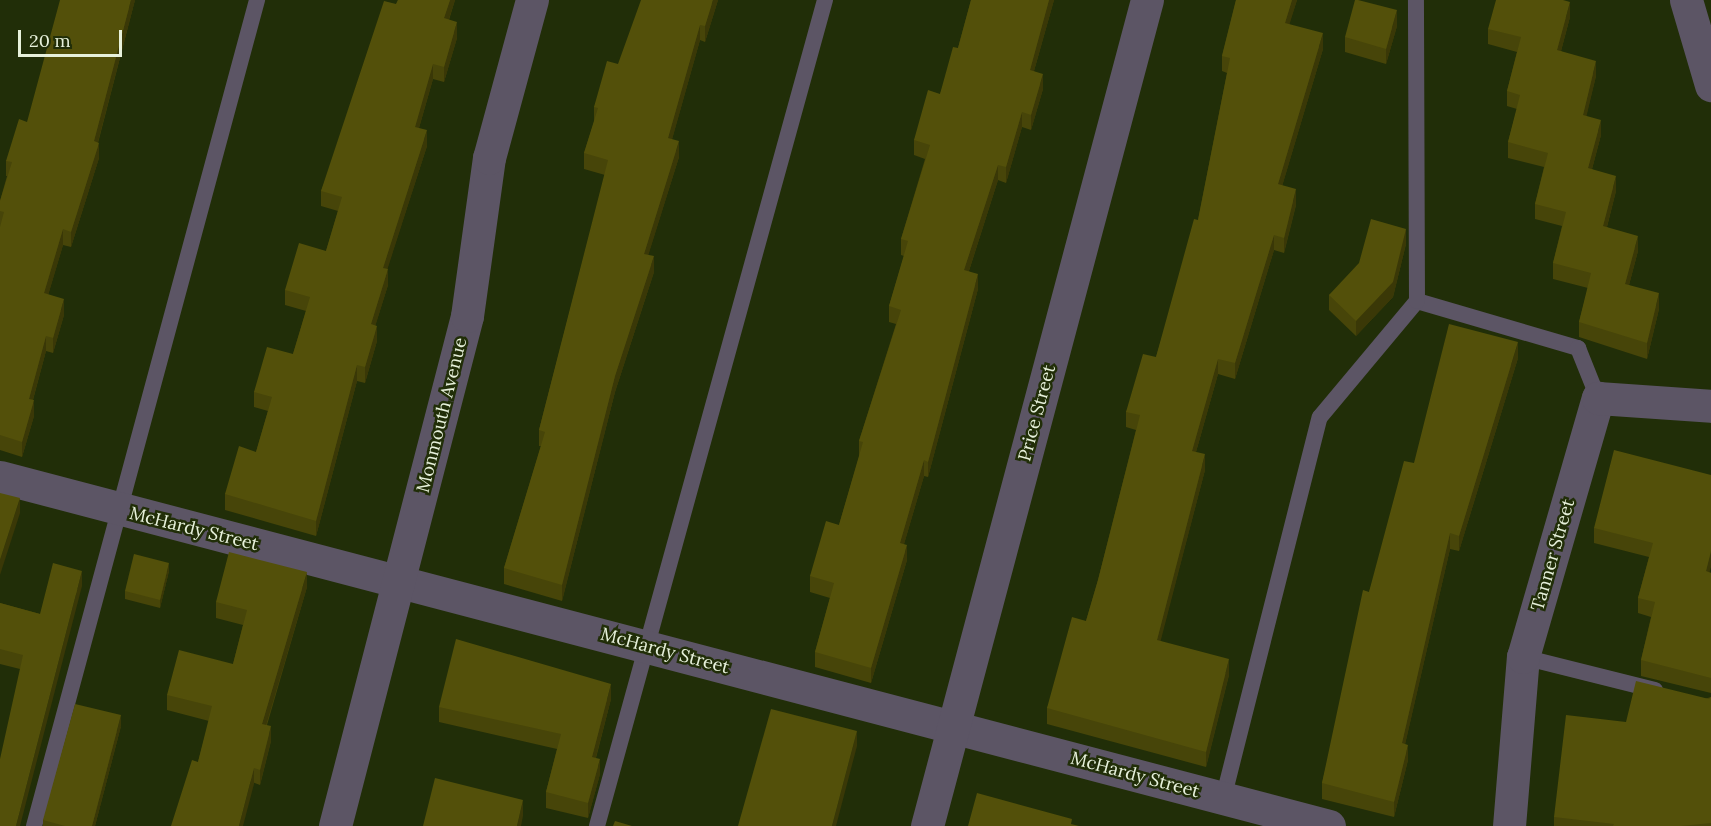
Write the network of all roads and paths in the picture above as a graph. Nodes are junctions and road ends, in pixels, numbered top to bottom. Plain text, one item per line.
1 (257, 0) edge
2 (532, 0) edge
3 (825, 0) edge
4 (1147, 0) edge
5 (1416, 0) edge
6 (1686, 0) edge
7 (1711, 86) edge
8 (1417, 301) junction
9 (1598, 398) junction
10 (1711, 406) edge
11 (0, 477) edge
12 (117, 510) junction
13 (400, 582) junction
14 (647, 647) junction
15 (1523, 657) junction
16 (1678, 696) edge
17 (954, 726) junction
18 (1223, 799) junction
19 (34, 826) edge
20 (335, 826) edge
21 (597, 826) edge
22 (927, 826) edge
23 (1329, 826) edge
24 (1509, 826) edge

1 - 12 lane
2 - 13 street, Monmouth Avenue
3 - 14 lane
4 - 17 street, Price Street
5 - 8 lane
6 - 7 street
8 - 9 lane
8 - 18 lane
9 - 10 street
9 - 15 street, Tanner Street
11 - 12 street, McHardy Street
12 - 13 street, McHardy Street
12 - 19 lane
13 - 14 street, McHardy Street
13 - 20 street, Monmouth Avenue
14 - 17 street, McHardy Street
14 - 21 lane
15 - 16 lane
15 - 24 street, Tanner Street
17 - 18 street, McHardy Street
17 - 22 street, Price Street
18 - 23 street, McHardy Street

